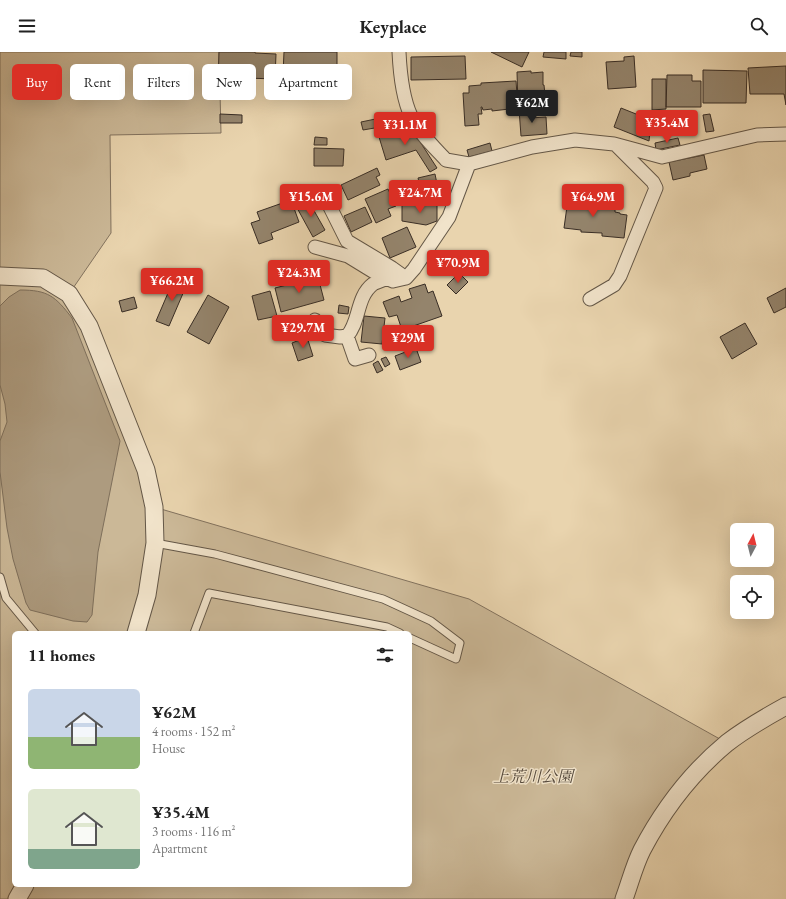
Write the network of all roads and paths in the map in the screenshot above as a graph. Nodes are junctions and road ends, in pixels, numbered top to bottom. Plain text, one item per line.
1 (399, 52) edge
2 (786, 134) edge
3 (614, 144) junction
4 (469, 164) junction
5 (324, 195) dead end
6 (315, 247) dead end
7 (0, 276) edge
8 (388, 278) junction
9 (406, 278) junction
10 (590, 299) dead end
11 (315, 320) dead end
12 (347, 336) junction
13 (369, 355) dead end
14 (154, 543) junction
15 (0, 577) edge
16 (33, 631) edge
17 (137, 631) edge
18 (195, 631) edge
19 (396, 631) edge
20 (412, 639) edge
21 (786, 706) edge
22 (24, 887) edge
23 (17, 899) edge
24 (624, 899) edge

1 - 4 street
2 - 3 street
3 - 4 street
3 - 10 street
4 - 9 street
5 - 9 street
6 - 8 street
7 - 14 street
8 - 9 street
8 - 12 street
11 - 12 street
12 - 13 street
14 - 17 street
14 - 20 lane
15 - 16 lane
18 - 19 lane
21 - 24 street
22 - 23 street

